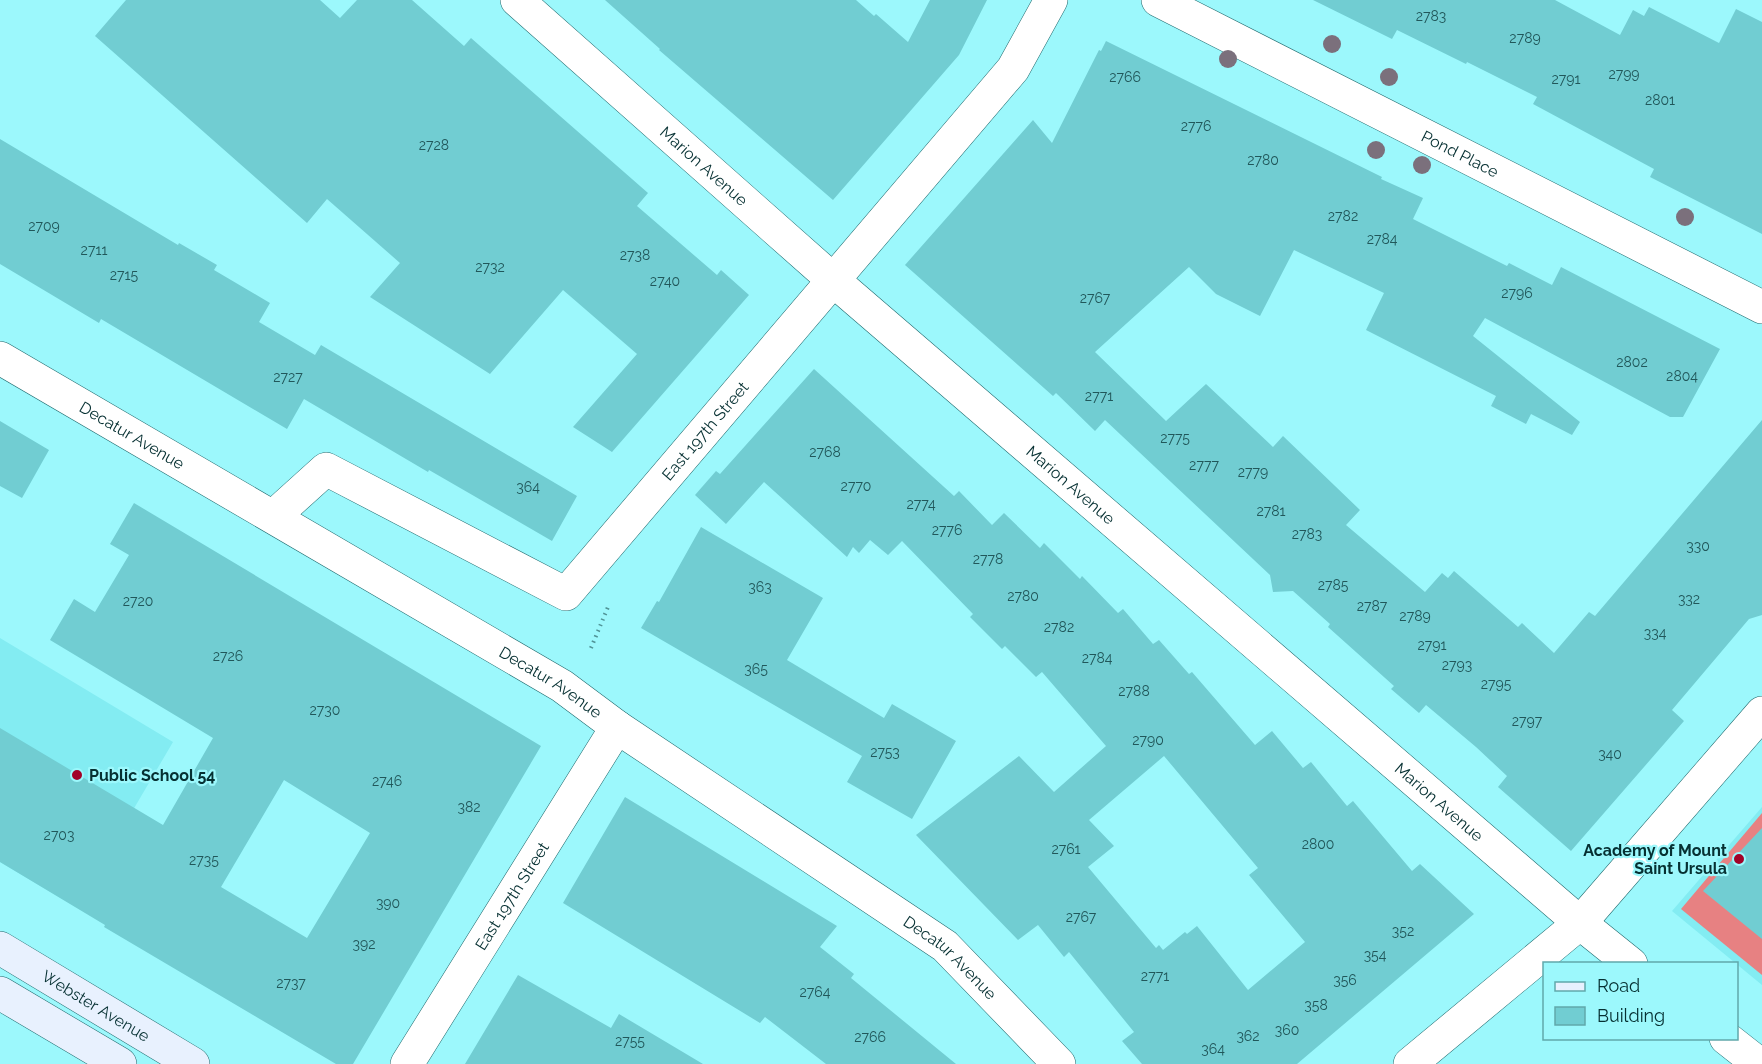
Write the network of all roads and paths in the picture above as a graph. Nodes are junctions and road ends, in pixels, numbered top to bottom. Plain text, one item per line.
1 (517, 0) edge
2 (1051, 0) edge
3 (1158, 0) edge
4 (833, 280) junction
5 (1762, 306) edge
6 (0, 358) edge
7 (274, 516) junction
8 (612, 602) dead end
9 (591, 648) dead end
10 (1762, 713) edge
11 (617, 727) junction
12 (1580, 923) junction
13 (0, 948) edge
14 (1630, 962) edge
15 (0, 993) edge
16 (1729, 1040) edge
17 (120, 1064) edge
18 (193, 1064) edge
19 (407, 1064) edge
20 (1059, 1064) edge
21 (1410, 1064) edge
22 (1759, 1064) edge

1 - 4 street, Marion Avenue
2 - 4 street, East 197th Street
3 - 5 street, Pond Place
4 - 7 street, East 197th Street
4 - 12 street, Marion Avenue
6 - 7 street, Decatur Avenue
7 - 11 street, Decatur Avenue
8 - 9 path
10 - 12 street
11 - 19 street, East 197th Street
11 - 20 street, Decatur Avenue
12 - 14 street, Marion Avenue
12 - 21 street
13 - 18 main road, Webster Avenue
15 - 17 main road
16 - 22 street

